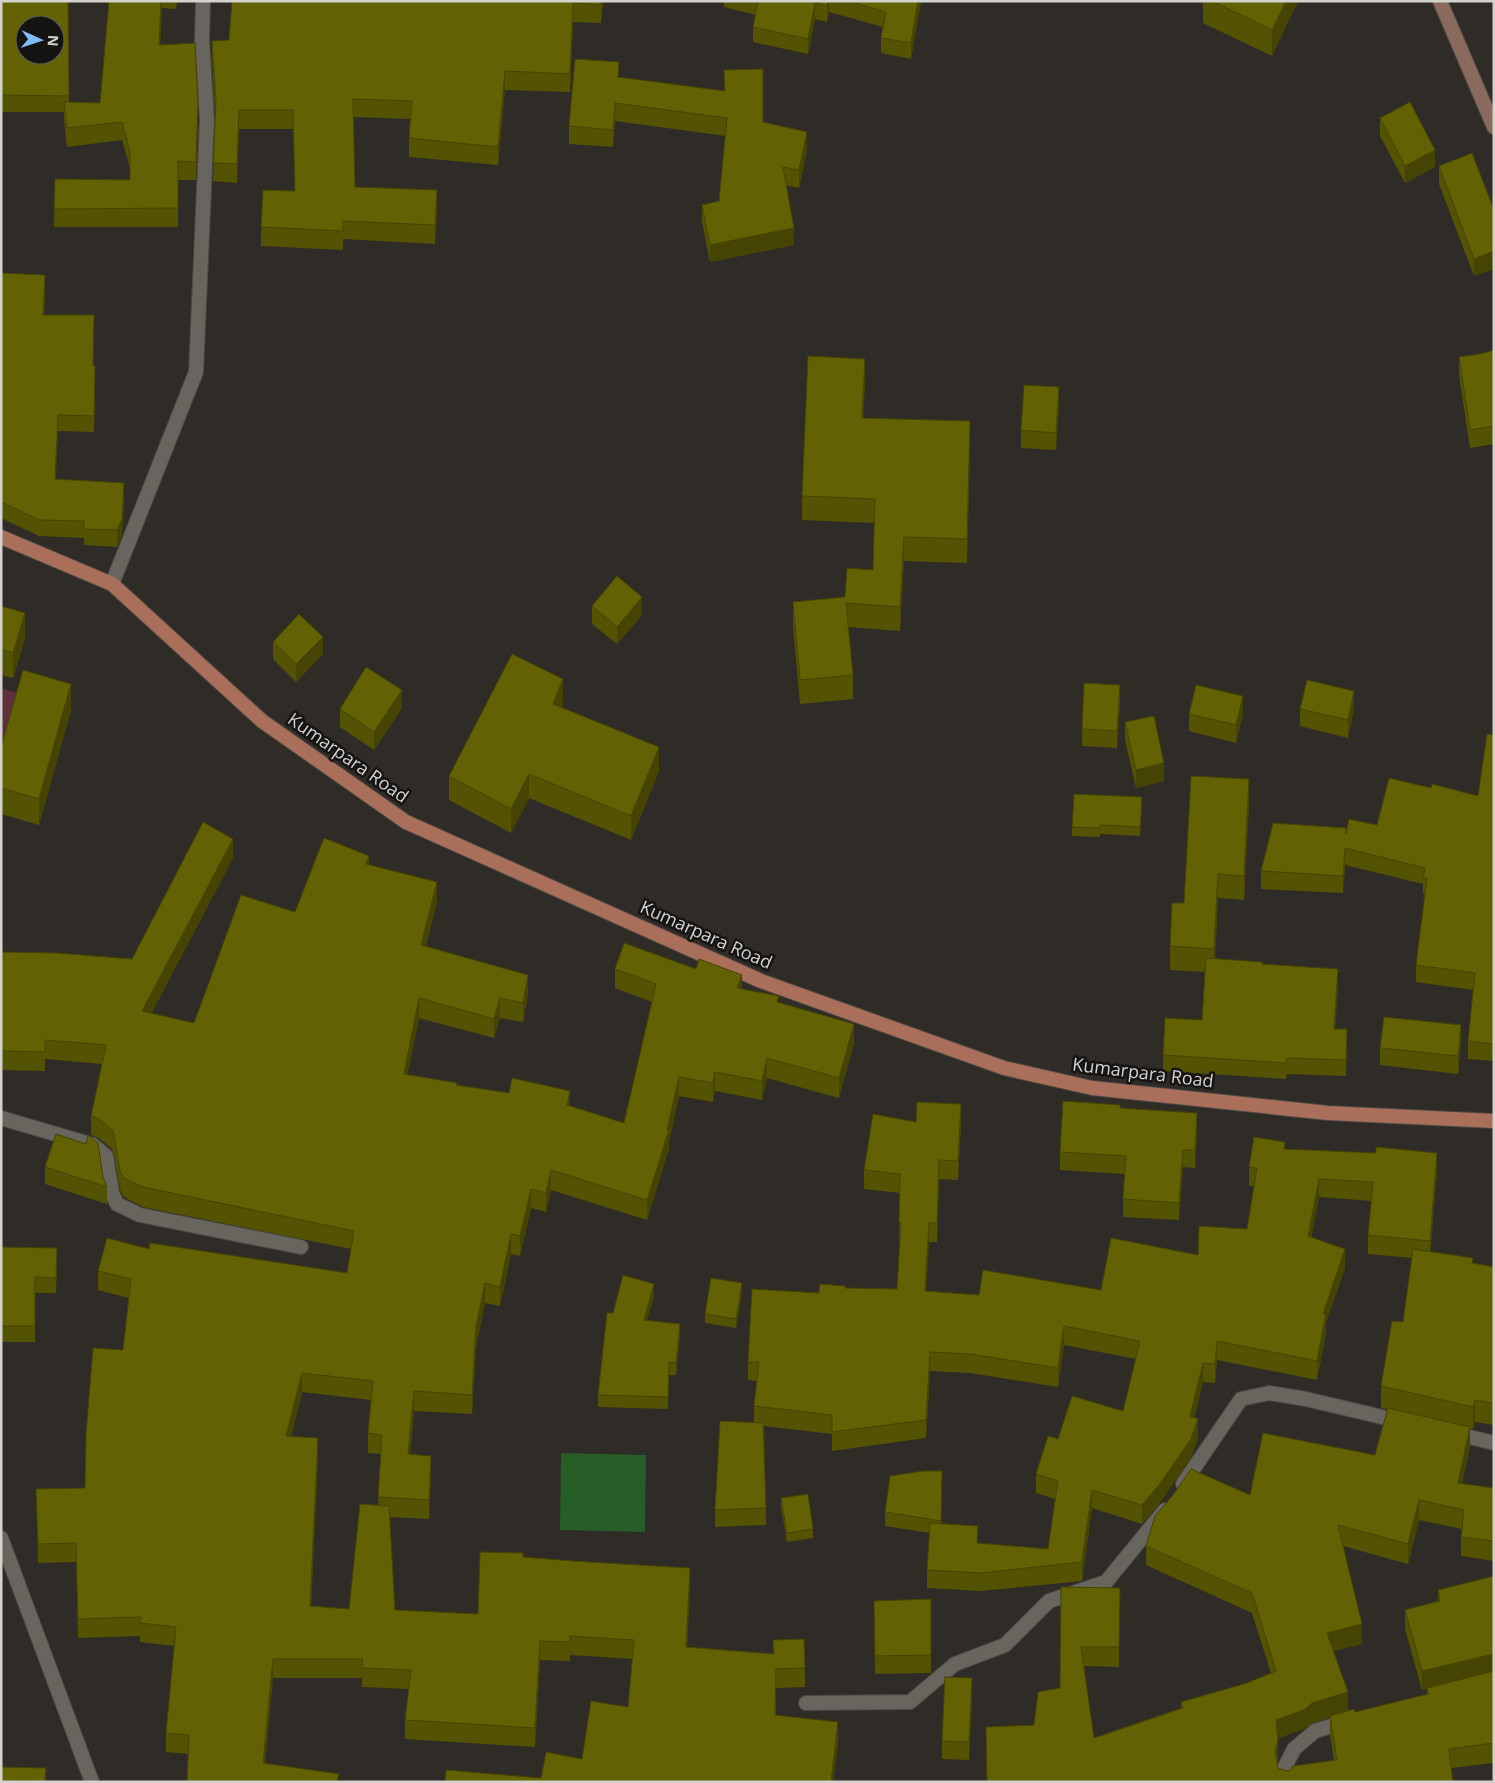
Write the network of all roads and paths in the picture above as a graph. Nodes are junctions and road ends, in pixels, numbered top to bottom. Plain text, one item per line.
1 (203, 1) edge
2 (1440, 1) edge
3 (1494, 127) edge
4 (1, 537) edge
5 (112, 584) junction
6 (1, 1118) edge
7 (1494, 1121) edge
8 (302, 1247) dead end
9 (1419, 1425) edge
10 (1438, 1430) edge
11 (1494, 1443) edge
12 (1, 1538) edge
13 (806, 1703) dead end
14 (1361, 1717) edge
15 (92, 1782) edge
16 (1285, 1782) edge

1 - 5 street
2 - 3 main road
4 - 5 main road, Kumarpara Road
5 - 7 main road, Kumarpara Road
6 - 8 street
9 - 13 street
10 - 11 street
12 - 15 street
14 - 16 street

